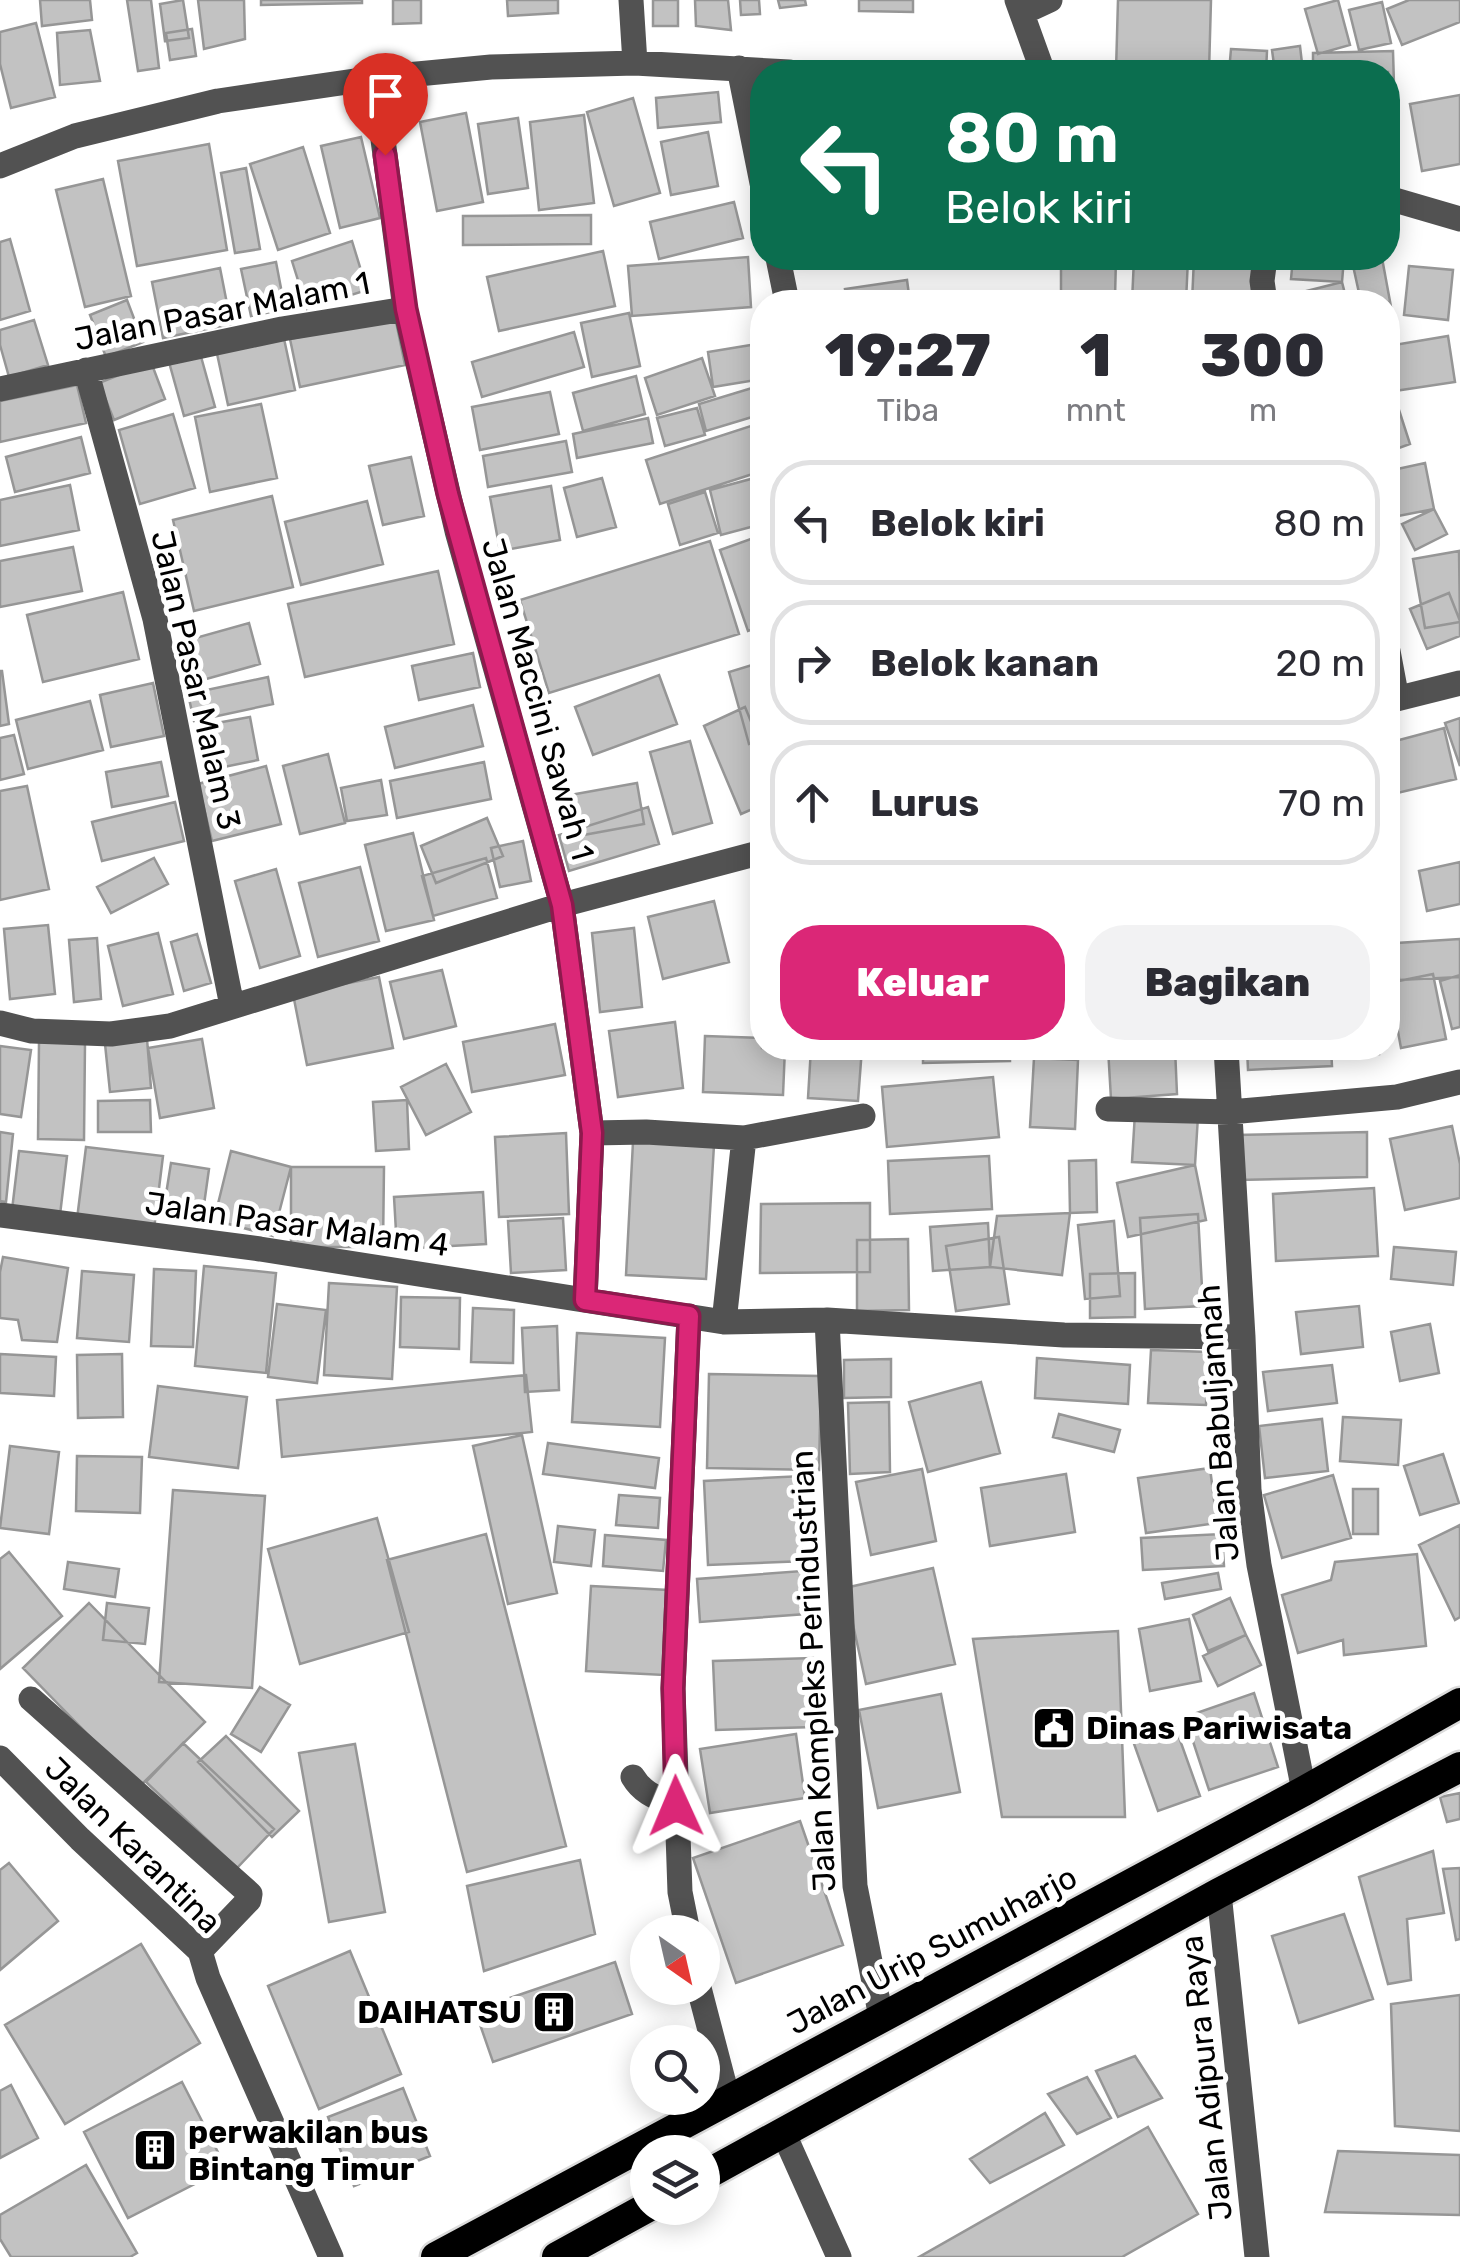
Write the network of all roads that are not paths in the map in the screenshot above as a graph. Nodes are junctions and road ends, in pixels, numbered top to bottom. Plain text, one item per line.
1 (632, 0) edge
2 (1050, 0) edge
3 (1019, 7) edge
4 (1039, 60) edge
5 (635, 63) junction
6 (739, 68) junction
7 (750, 69) edge
8 (375, 78) junction
9 (750, 123) edge
10 (0, 166) edge
11 (1400, 202) edge
12 (1460, 219) edge
13 (406, 309) junction
14 (86, 370) junction
15 (0, 390) edge
16 (1460, 683) edge
17 (1400, 698) edge
18 (750, 855) edge
19 (562, 905) junction
20 (232, 1006) junction
21 (0, 1023) edge
22 (1227, 1060) edge
23 (1460, 1082) edge
24 (1108, 1109) dead end
25 (1230, 1112) junction
26 (862, 1116) dead end
27 (592, 1133) junction
28 (744, 1138) junction
29 (0, 1215) edge
30 (585, 1300) junction
31 (689, 1316) junction
32 (828, 1320) junction
33 (724, 1322) junction
34 (1243, 1337) junction
35 (31, 1699) dead end
36 (1460, 1703) edge
37 (0, 1758) edge
38 (1460, 1767) edge
39 (632, 1777) dead end
40 (1304, 1791) junction
41 (676, 1806) junction
42 (1219, 1893) junction
43 (685, 1915) edge
44 (200, 1951) junction
45 (703, 2005) edge
46 (881, 2017) junction
47 (728, 2099) junction
48 (784, 2132) junction
49 (720, 2167) edge
50 (630, 2217) edge
51 (331, 2257) edge
52 (436, 2257) edge
53 (557, 2257) edge
54 (839, 2257) edge
55 (1257, 2257) edge

1 - 5 street
2 - 3 street
3 - 4 street
5 - 6 street
5 - 8 street
6 - 7 street
6 - 9 street
8 - 10 street
8 - 13 street, Jalan Pasar Malam 1
11 - 12 street
13 - 14 street, Jalan Pasar Malam 1
13 - 19 street, Jalan Maccini Sawah 1
14 - 15 street, Jalan Pasar Malam 1
14 - 20 street, Jalan Pasar Malam 3
16 - 17 street
18 - 19 street, Jalan Maccini Sawah 1
19 - 20 street
19 - 27 street
20 - 21 street
22 - 25 street, Jalan Babuljannah
23 - 25 street
24 - 25 street
25 - 34 street, Jalan Babuljannah
26 - 28 street
27 - 28 street
27 - 30 street
28 - 33 street
29 - 30 street, Jalan Pasar Malam 4
30 - 31 street, Jalan Pasar Malam 4
31 - 33 street, Jalan Pasar Malam 4
31 - 41 street
32 - 33 street, Jalan Pasar Malam 4
32 - 34 street, Jalan Pasar Malam 4
32 - 46 street, Jalan Kompleks Perindustrian
34 - 40 street, Jalan Babuljannah
35 - 44 street
36 - 40 highway, Jalan Urip Sumuharjo
37 - 44 street, Jalan Karantina
38 - 42 highway
39 - 41 street
40 - 46 highway, Jalan Urip Sumuharjo
41 - 43 street
42 - 48 highway
42 - 55 street, Jalan Adipura Raya
44 - 51 street, Jalan Karantina
45 - 47 street
46 - 47 highway, Jalan Urip Sumuharjo
47 - 52 highway, Jalan Urip Sumuharjo
48 - 49 highway
48 - 54 street
50 - 53 highway

